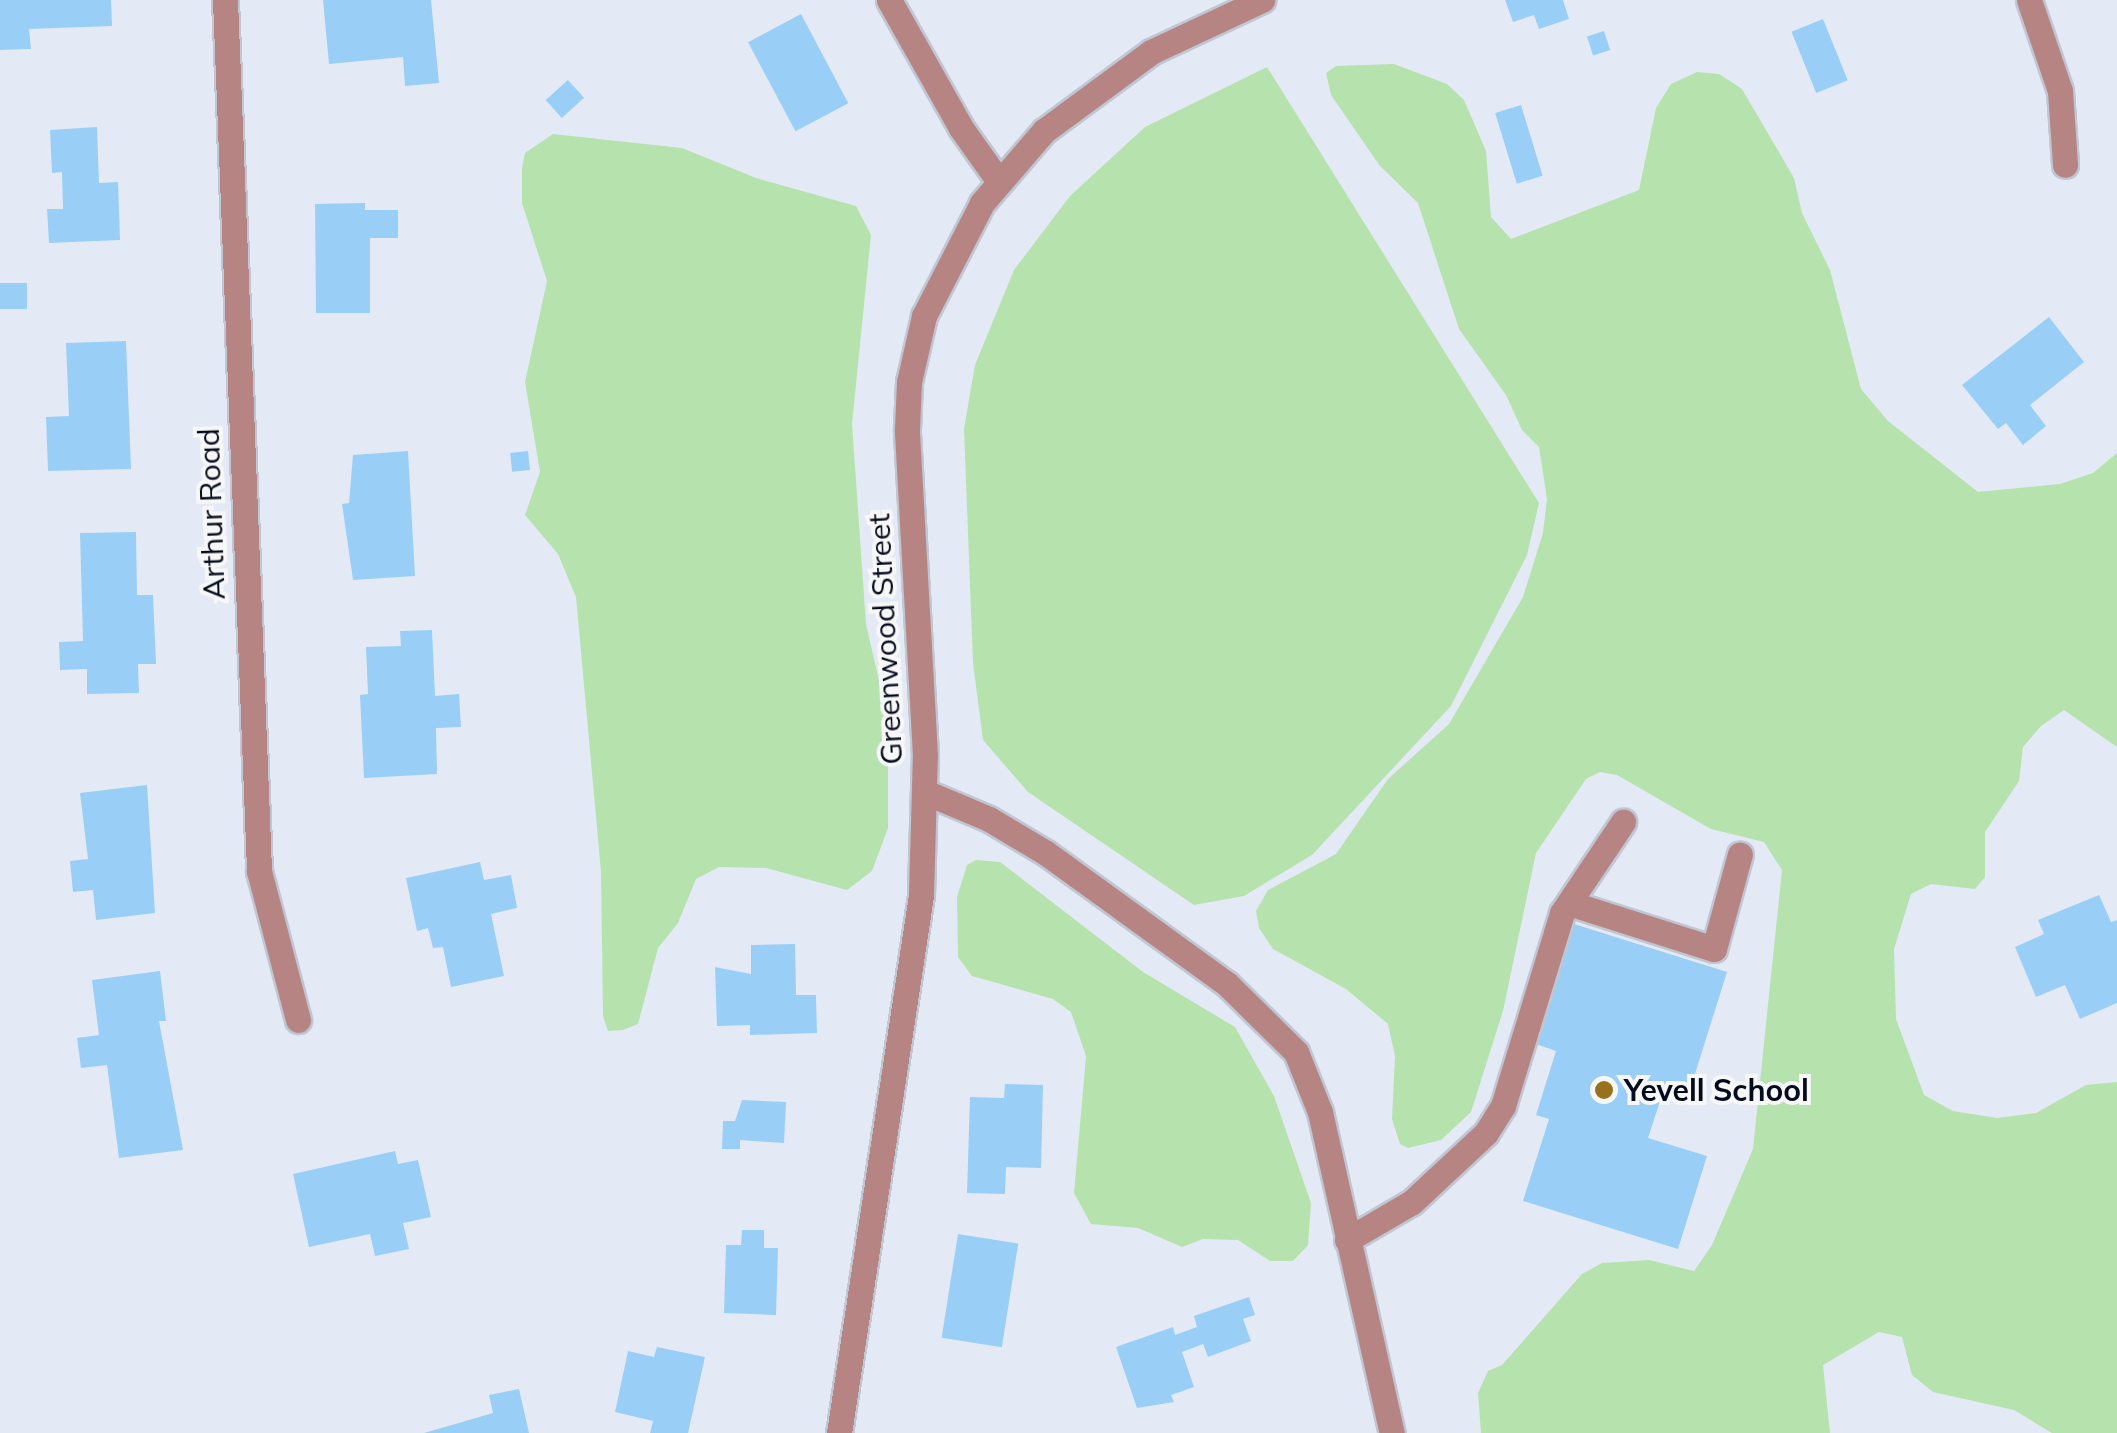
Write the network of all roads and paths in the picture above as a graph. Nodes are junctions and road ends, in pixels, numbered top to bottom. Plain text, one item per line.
1 (225, 0) edge
2 (890, 0) edge
3 (1262, 0) edge
4 (2029, 0) edge
5 (2065, 166) dead end
6 (998, 180) junction
7 (925, 792) junction
8 (1623, 822) dead end
9 (1740, 854) dead end
10 (1569, 904) junction
11 (298, 1020) dead end
12 (1347, 1240) junction
13 (839, 1433) edge
14 (1392, 1433) edge

1 - 11 street, Arthur Road
2 - 6 street
3 - 6 street, Greenwood Street
4 - 5 street
6 - 7 street, Greenwood Street
7 - 12 street
7 - 13 street, Greenwood Street
8 - 10 street
9 - 10 street
10 - 12 street
12 - 14 street

